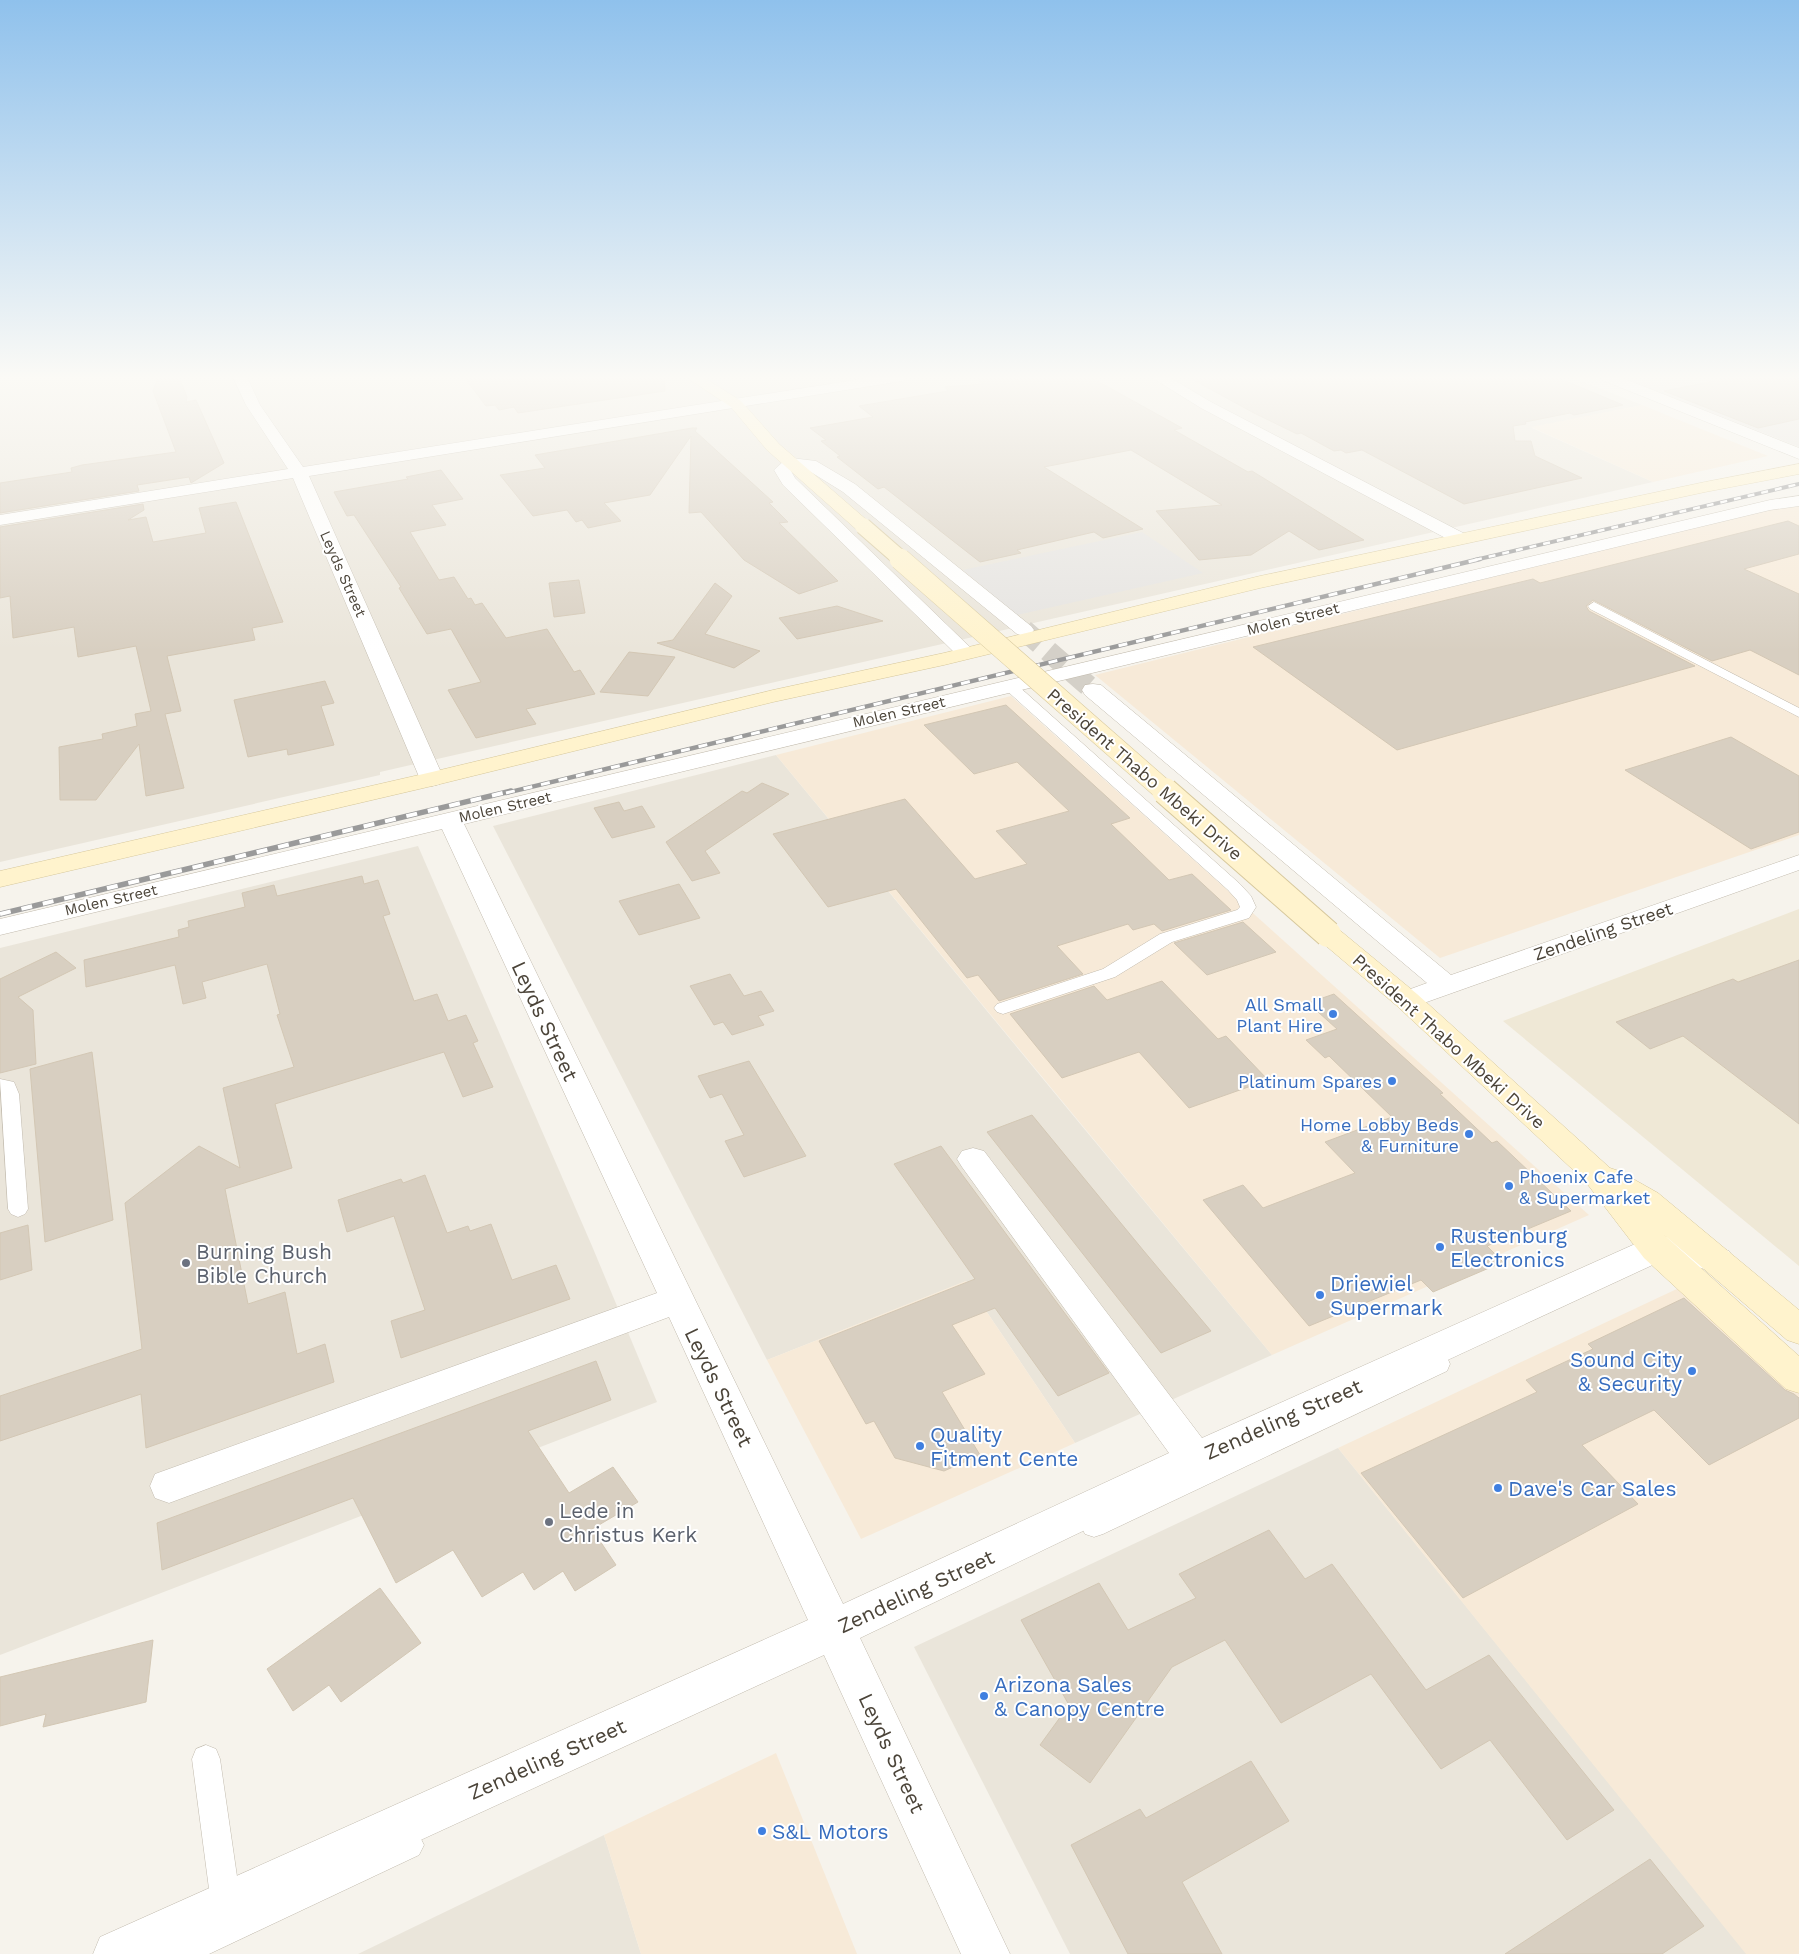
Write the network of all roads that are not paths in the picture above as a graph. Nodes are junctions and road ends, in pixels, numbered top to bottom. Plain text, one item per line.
1 (296, 468) edge
2 (329, 468) edge
3 (784, 468) edge
4 (797, 468) edge
5 (817, 468) edge
6 (1326, 468) edge
7 (1799, 470) edge
8 (299, 473) junction
9 (1799, 501) edge
10 (0, 520) edge
11 (1459, 538) junction
12 (1594, 606) dead end
13 (1024, 630) tunnel mouth
14 (966, 653) junction
15 (1010, 686) junction
16 (1093, 690) tunnel mouth
17 (1799, 713) edge
18 (432, 778) junction
19 (450, 820) junction
20 (1799, 862) edge
21 (0, 879) edge
22 (0, 927) edge
23 (1447, 986) junction
24 (1407, 1000) junction
25 (1003, 1008) dead end
26 (0, 1085) edge
27 (973, 1160) dead end
28 (1596, 1172) junction
29 (18, 1209) dead end
30 (1661, 1253) junction
31 (1716, 1260) junction
32 (677, 1300) junction
33 (1799, 1330) edge
34 (1799, 1378) edge
35 (1195, 1459) junction
36 (169, 1486) dead end
37 (839, 1636) junction
38 (206, 1759) dead end
39 (226, 1905) junction
40 (117, 1954) edge
41 (175, 1954) edge
42 (986, 1954) edge

1 - 8 street, Leyds Street
2 - 8 street
3 - 14 street
4 - 24 street, President Thabo Mbeki Drive, bridge
5 - 13 street
6 - 11 street
7 - 11 street
8 - 10 street
8 - 18 street, Leyds Street
9 - 15 street, Molen Street
11 - 14 street
12 - 17 lane
14 - 18 street
15 - 19 street, Molen Street
15 - 25 lane
16 - 23 street
18 - 21 street
19 - 22 street, Molen Street
19 - 32 street, Leyds Street
20 - 23 street, Zendeling Street
23 - 24 street, Zendeling Street
24 - 28 street, President Thabo Mbeki Drive
26 - 29 lane
27 - 35 street
28 - 30 street, President Thabo Mbeki Drive
28 - 31 street, President Thabo Mbeki Drive
30 - 31 street, Zendeling Street
30 - 34 street, President Thabo Mbeki Drive
30 - 35 street, Zendeling Street
30 - 37 lane
31 - 33 street, President Thabo Mbeki Drive
32 - 36 street
32 - 37 street, Leyds Street
35 - 37 street, Zendeling Street
37 - 39 street, Zendeling Street
37 - 41 lane
37 - 42 street, Leyds Street
38 - 39 lane
39 - 40 street, Zendeling Street

